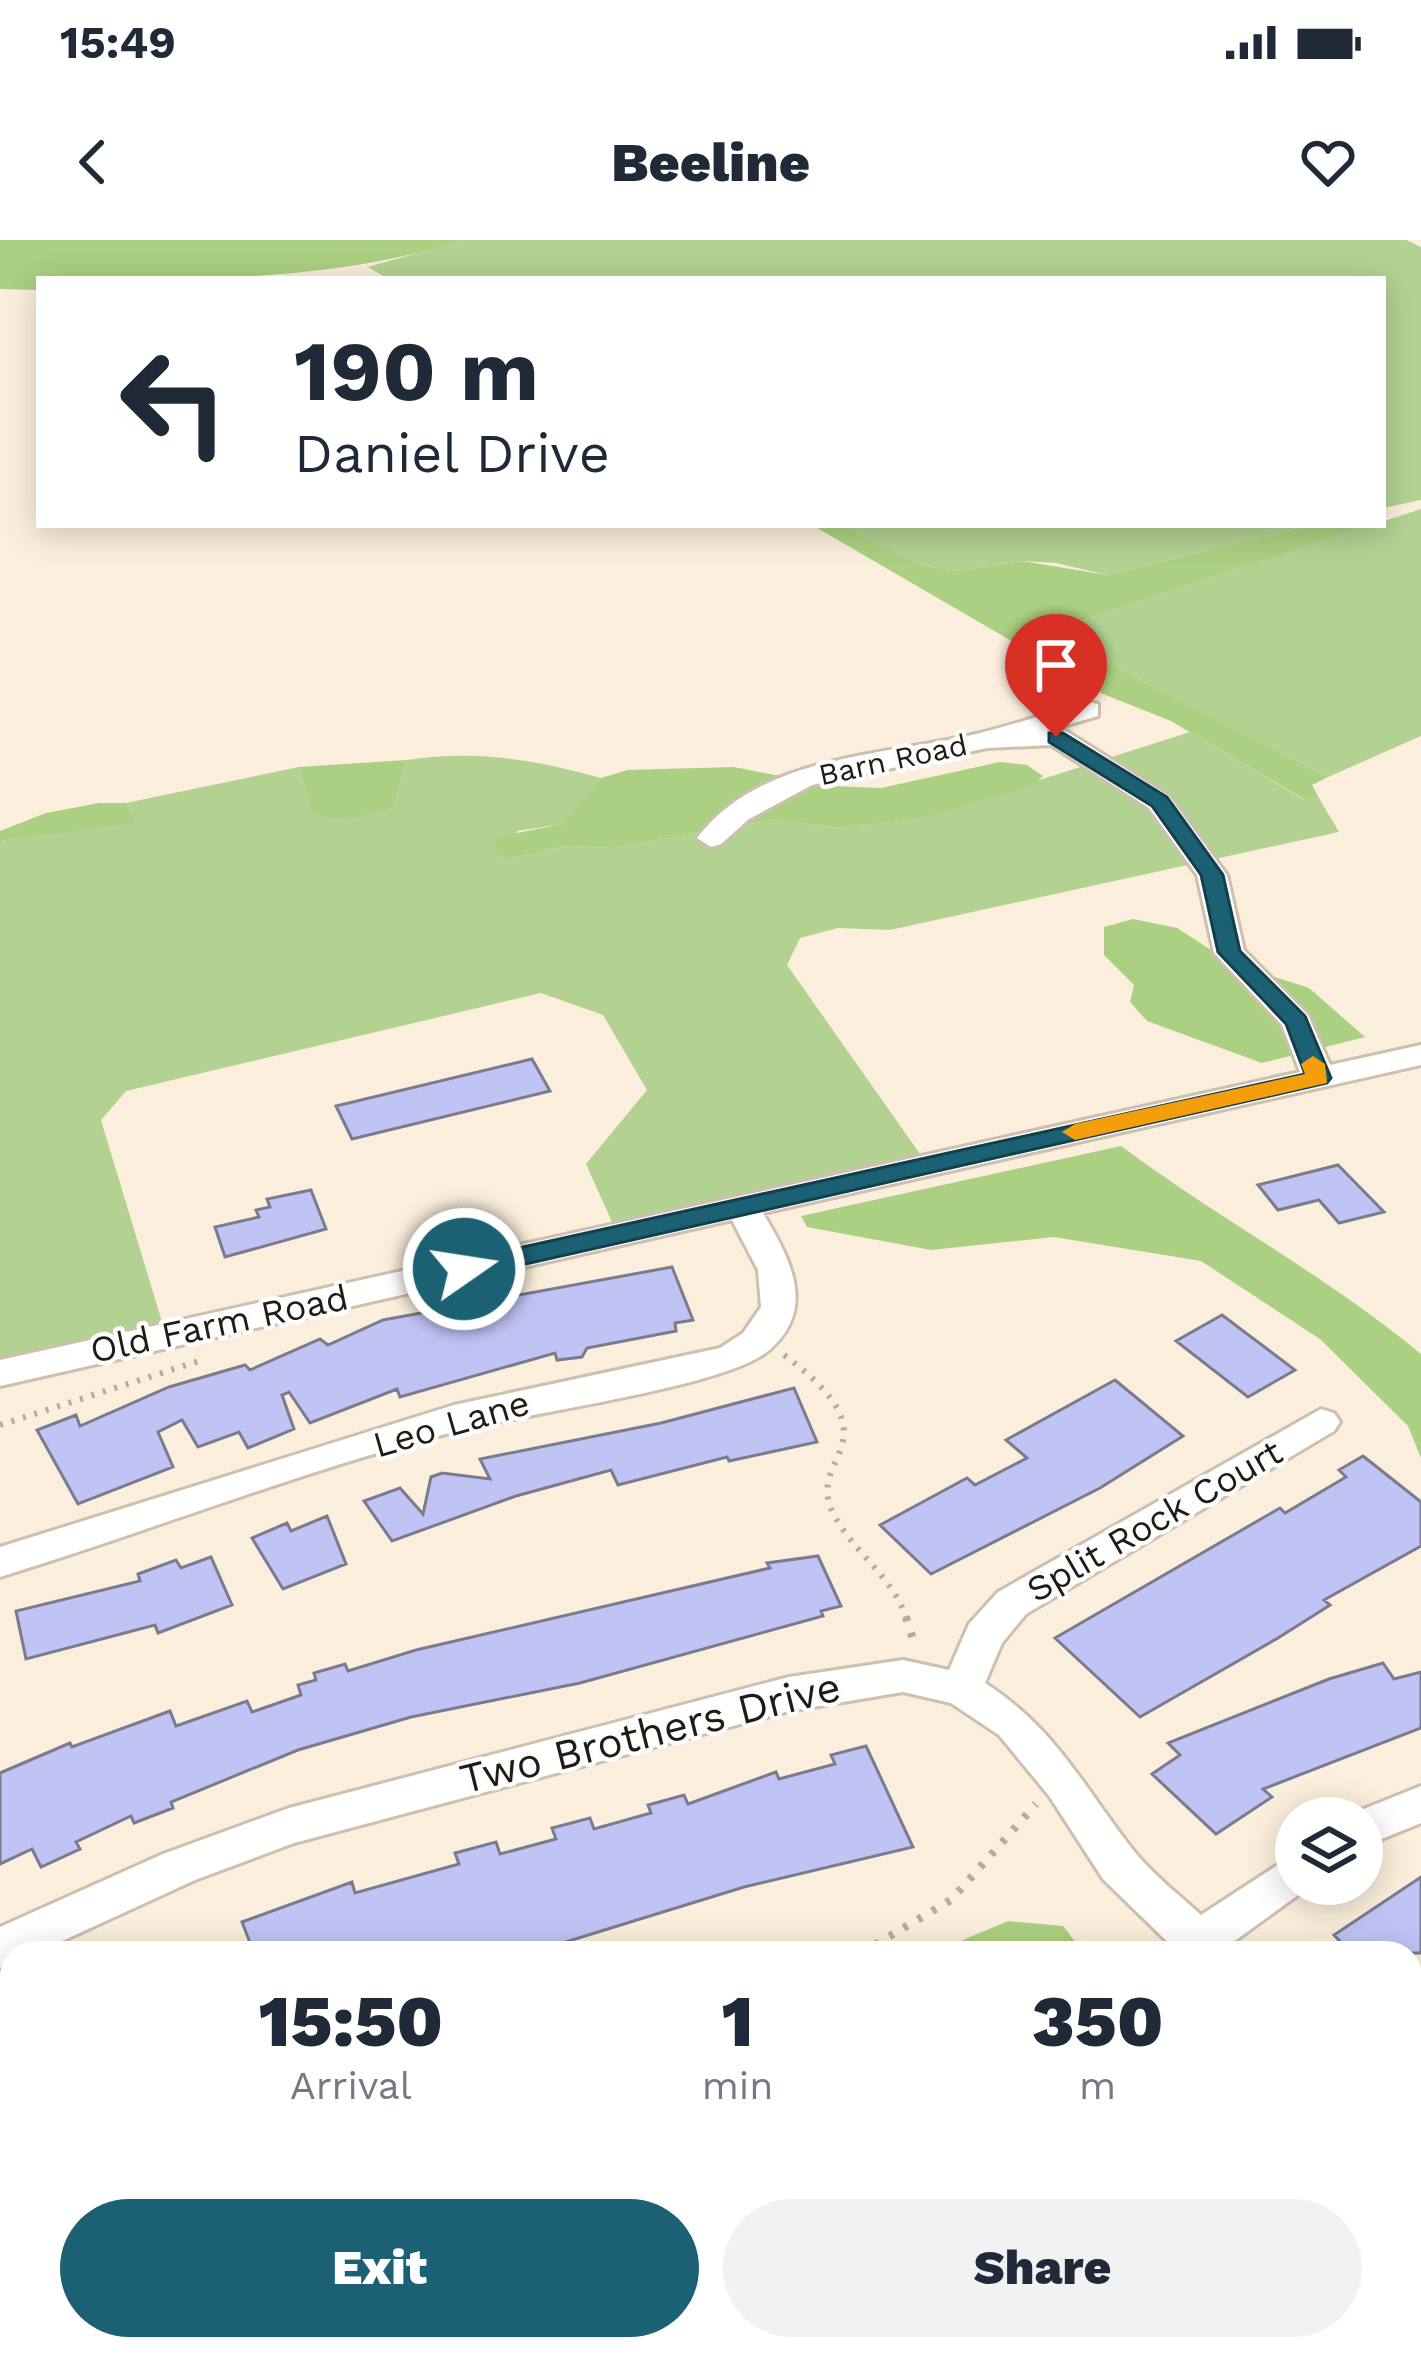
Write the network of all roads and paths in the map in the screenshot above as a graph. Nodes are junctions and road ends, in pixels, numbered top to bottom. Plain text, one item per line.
1 (1089, 710) dead end
2 (985, 740) junction
3 (711, 838) dead end
4 (1421, 1055) edge
5 (1318, 1078) junction
6 (742, 1207) junction
7 (782, 1352) dead end
8 (0, 1372) edge
9 (1321, 1422) dead end
10 (0, 1562) edge
11 (916, 1654) dead end
12 (962, 1689) junction
13 (1038, 1801) dead end
14 (1421, 1804) edge
15 (1383, 1820) edge
16 (1275, 1889) edge
17 (16, 1941) edge
18 (881, 1941) edge
19 (1198, 1941) edge
20 (1211, 1941) edge

1 - 2 street, Barn Road
2 - 3 street, Barn Road
2 - 5 street
4 - 5 street, Old Farm Road
5 - 6 street, Old Farm Road
6 - 8 street, Old Farm Road
6 - 10 street, Leo Lane
7 - 11 path
9 - 12 street, Split Rock Court
12 - 17 street, Two Brothers Drive
12 - 19 street, Two Brothers Drive
13 - 18 path
14 - 15 street
16 - 20 street

